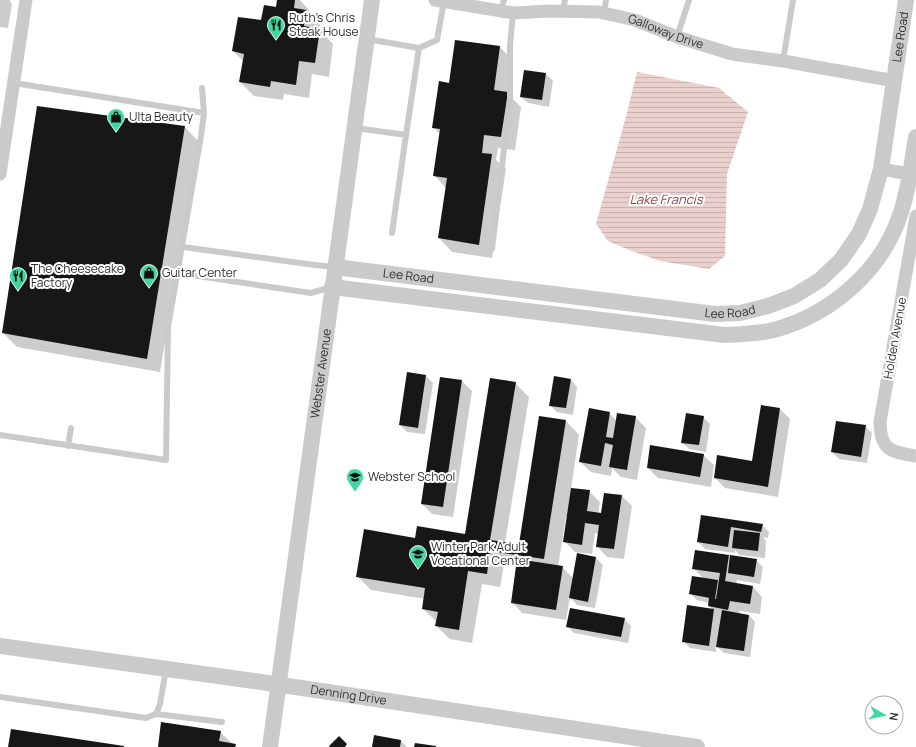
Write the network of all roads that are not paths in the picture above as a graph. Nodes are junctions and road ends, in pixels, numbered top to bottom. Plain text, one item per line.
1 (26, 0) edge
2 (372, 0) edge
3 (606, 0) edge
4 (689, 0) edge
5 (793, 0) edge
6 (906, 0) edge
7 (439, 1) edge
8 (564, 6) edge
9 (506, 8) edge
10 (604, 13) junction
11 (677, 37) junction
12 (366, 39) junction
13 (419, 48) junction
14 (783, 61) junction
15 (894, 81) junction
16 (14, 83) junction
17 (202, 88) dead end
18 (204, 113) junction
19 (354, 128) junction
20 (406, 135) junction
21 (916, 137) edge
22 (881, 170) junction
23 (0, 174) edge
24 (913, 174) edge
25 (916, 216) edge
26 (392, 233) dead end
27 (182, 247) junction
28 (492, 248) dead end
29 (335, 267) junction
30 (178, 273) junction
31 (332, 287) junction
32 (608, 302) junction
33 (606, 321) junction
34 (71, 428) dead end
35 (0, 435) edge
36 (68, 446) junction
37 (916, 456) edge
38 (0, 646) edge
39 (166, 669) junction
40 (278, 685) junction
41 (0, 697) edge
42 (156, 714) junction
43 (222, 722) dead end
44 (270, 747) edge
45 (697, 747) edge

1 - 16 street
2 - 12 street, Webster Avenue
3 - 10 lane
4 - 11 lane
5 - 14 lane
6 - 15 street, Lee Road
7 - 9 street, Galloway Drive
7 - 13 lane
8 - 9 street, Galloway Drive
8 - 10 street, Galloway Drive
9 - 28 lane
10 - 11 street, Galloway Drive
11 - 14 street, Galloway Drive
12 - 13 lane
12 - 19 street, Webster Avenue
13 - 20 lane
14 - 15 street, Galloway Drive
15 - 22 street, Lee Road
16 - 18 lane
16 - 23 street
17 - 18 lane
18 - 27 lane
19 - 20 lane
19 - 29 street, Webster Avenue
20 - 26 lane
21 - 24 street, Lee Road
22 - 24 street
22 - 32 street, Lee Road
24 - 33 street, Lee Road
25 - 37 street, Holden Avenue
27 - 29 lane
27 - 30 lane
29 - 31 street, Webster Avenue
29 - 32 street, Lee Road
30 - 31 lane
30 - 36 lane
31 - 33 street, Lee Road
31 - 40 street, Webster Avenue
32 - 33 street
34 - 36 lane
35 - 36 lane
38 - 39 street, Denning Drive
39 - 40 street, Denning Drive
39 - 42 lane
40 - 44 street, Webster Avenue
40 - 45 street, Denning Drive
41 - 42 lane
42 - 43 lane

